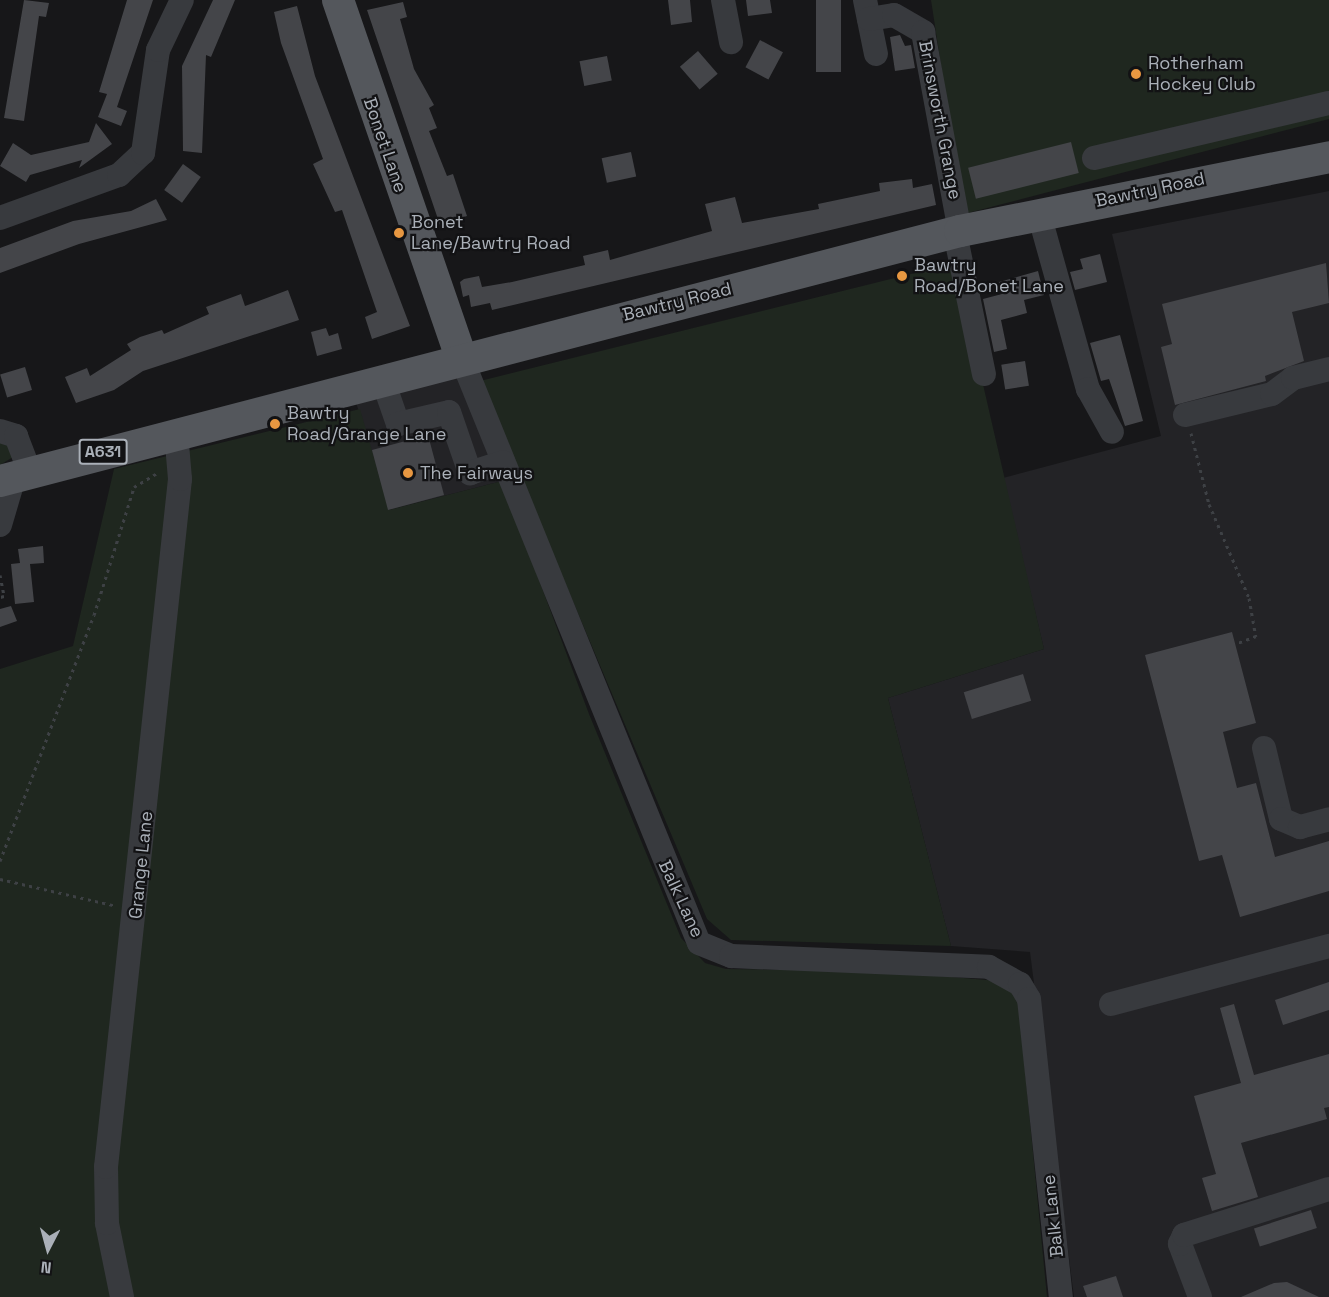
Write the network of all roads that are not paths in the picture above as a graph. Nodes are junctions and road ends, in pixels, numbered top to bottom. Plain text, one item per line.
1 (182, 0) edge
2 (338, 0) edge
3 (723, 0) edge
4 (867, 9) edge
5 (731, 42) dead end
6 (876, 54) dead end
7 (1329, 103) edge
8 (1329, 157) edge
9 (1094, 158) dead end
10 (1039, 214) junction
11 (0, 218) edge
12 (958, 232) junction
13 (461, 357) junction
14 (1329, 369) edge
15 (984, 374) dead end
16 (382, 378) junction
17 (1185, 415) road end
18 (0, 431) edge
19 (176, 432) junction
20 (1112, 432) dead end
21 (503, 462) junction
22 (15, 477) edge
23 (0, 525) edge
24 (1264, 748) dead end
25 (1329, 819) edge
26 (1329, 946) edge
27 (1111, 1004) dead end
28 (1329, 1189) edge
29 (122, 1297) edge
30 (1061, 1297) edge
31 (1200, 1297) edge

1 - 11 street
2 - 13 main road, Bonet Lane
3 - 5 street
4 - 6 street
4 - 12 street, Brinsworth Grange
7 - 9 street
8 - 10 main road, Bawtry Road / A631
10 - 12 main road, Bawtry Road / A631
10 - 20 street
12 - 13 main road, Bawtry Road / A631
12 - 15 street, Brinsworth Grange
13 - 16 main road, Bawtry Road / A631
13 - 21 street, Balk Lane
14 - 17 street
16 - 19 main road, Bawtry Road / A631
16 - 21 street
18 - 22 street
19 - 22 main road, Bawtry Road / A631
19 - 29 street, Grange Lane
21 - 30 street, Balk Lane
22 - 23 street
24 - 25 street
26 - 27 street
28 - 31 street

